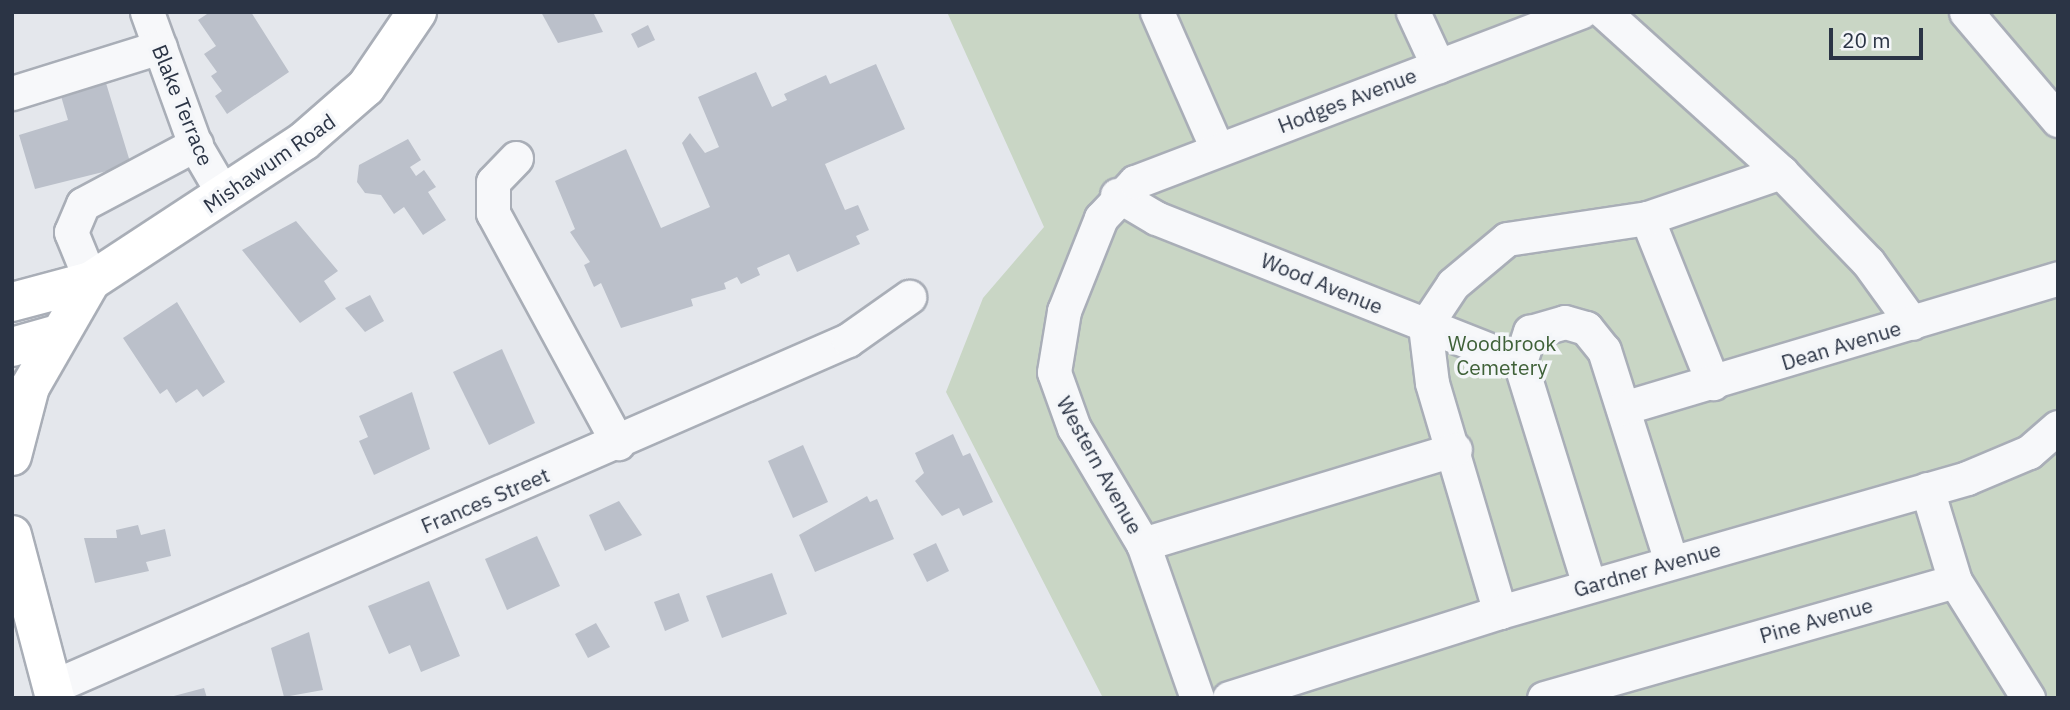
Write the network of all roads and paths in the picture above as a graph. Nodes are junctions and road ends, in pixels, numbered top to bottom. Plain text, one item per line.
1 (147, 12) edge
2 (417, 12) edge
3 (1157, 12) edge
4 (1413, 12) edge
5 (1581, 12) edge
6 (1604, 12) edge
7 (1966, 12) edge
8 (159, 47) junction
9 (1437, 66) junction
10 (12, 93) edge
11 (2058, 120) edge
12 (195, 144) junction
13 (1217, 149) junction
14 (516, 158) dead end
15 (1781, 172) junction
16 (224, 195) junction
17 (1117, 195) junction
18 (1647, 218) junction
19 (2058, 278) edge
20 (91, 281) junction
21 (909, 297) dead end
22 (12, 302) edge
23 (1912, 323) junction
24 (1425, 326) junction
25 (54, 335) junction
26 (12, 347) edge
27 (1520, 357) junction
28 (1713, 383) junction
29 (1623, 408) junction
30 (2058, 427) edge
31 (618, 443) junction
32 (1455, 449) junction
33 (12, 456) edge
34 (1927, 489) junction
35 (12, 535) edge
36 (1143, 544) junction
37 (1671, 561) junction
38 (1955, 581) junction
39 (1590, 585) junction
40 (1500, 611) junction
41 (53, 693) edge
42 (1197, 698) edge
43 (1228, 698) edge
44 (1544, 698) edge
45 (2028, 698) edge

1 - 8 street, Blake Terrace
2 - 16 main road, Mishawum Road
3 - 13 street
4 - 9 street
5 - 9 street, Hodges Avenue
6 - 15 street
7 - 11 street
8 - 10 street
8 - 12 street, Blake Terrace
9 - 13 street, Hodges Avenue
12 - 16 street, Blake Terrace
12 - 20 street
13 - 17 street, Hodges Avenue
14 - 31 street
15 - 18 street
15 - 23 street
16 - 20 main road, Mishawum Road
17 - 24 street, Wood Avenue
17 - 36 street, Western Avenue
18 - 24 street
18 - 28 street
19 - 23 street, Dean Avenue
20 - 22 main road, Mishawum Road
20 - 25 main road, Mishawum Road
21 - 31 street, Frances Street
23 - 28 street, Dean Avenue
24 - 27 street, Wood Avenue
24 - 32 street
25 - 26 main road
25 - 33 main road, Mishawum Road
27 - 29 street
27 - 39 street
28 - 29 street, Dean Avenue
29 - 37 street
30 - 34 street, Gardner Avenue
31 - 41 street, Frances Street
32 - 36 street
32 - 40 street
34 - 37 street, Gardner Avenue
34 - 38 street
35 - 41 main road
36 - 42 street, Western Avenue
37 - 39 street, Gardner Avenue
38 - 44 street, Pine Avenue
38 - 45 street
39 - 40 street, Gardner Avenue
40 - 43 street, Gardner Avenue

